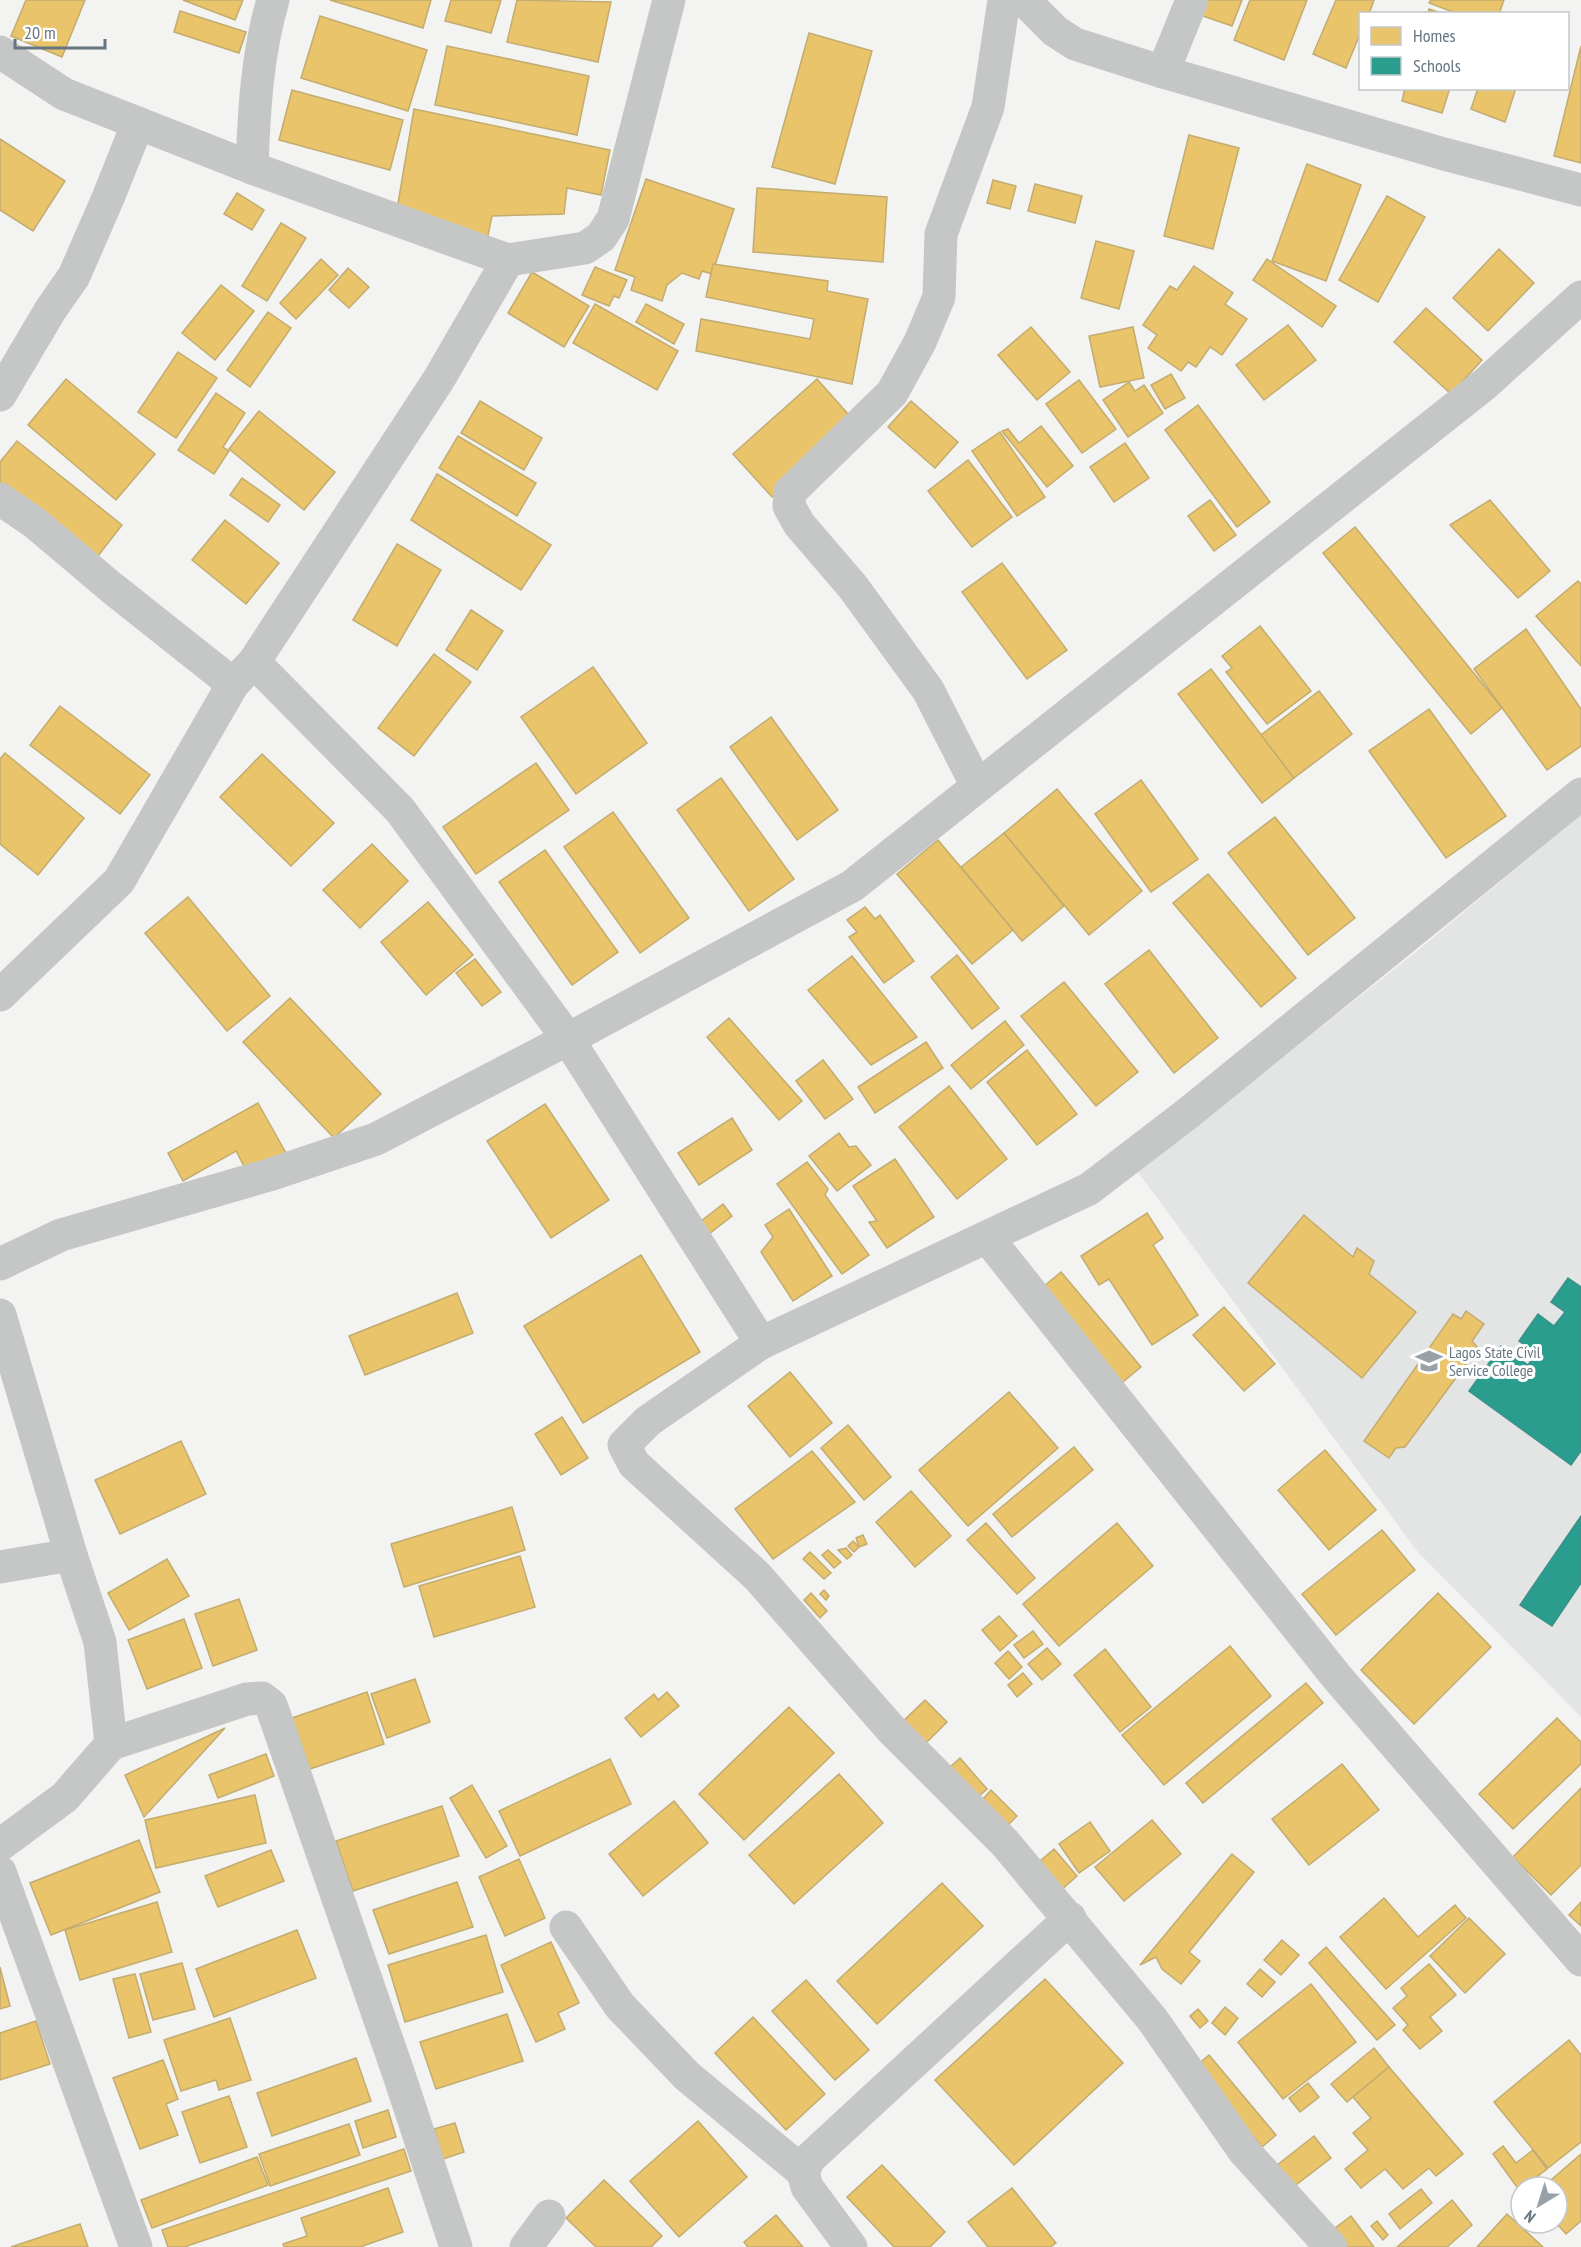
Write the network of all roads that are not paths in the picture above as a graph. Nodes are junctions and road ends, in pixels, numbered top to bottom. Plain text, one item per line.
1 (273, 0) edge
2 (669, 0) edge
3 (1004, 0) edge
4 (1024, 0) edge
5 (1192, 0) edge
6 (0, 52) edge
7 (1163, 72) junction
8 (138, 123) junction
9 (252, 168) junction
10 (1581, 190) edge
11 (508, 260) junction
12 (1581, 297) edge
13 (0, 395) edge
14 (0, 499) edge
15 (243, 673) junction
16 (977, 786) junction
17 (1581, 794) edge
18 (0, 995) edge
19 (568, 1039) junction
20 (987, 1237) junction
21 (0, 1264) edge
22 (0, 1315) edge
23 (761, 1343) junction
24 (71, 1555) junction
25 (0, 1567) edge
26 (111, 1744) junction
27 (0, 1845) edge
28 (0, 1872) edge
29 (1070, 1918) junction
30 (566, 1927) dead end
31 (1581, 1960) edge
32 (802, 2172) junction
33 (549, 2216) dead end
34 (136, 2247) edge
35 (456, 2247) edge
36 (526, 2247) edge
37 (851, 2247) edge
38 (1331, 2247) edge

1 - 9 street
2 - 11 street
3 - 16 street
4 - 7 street
5 - 7 street
6 - 8 street
7 - 10 street
8 - 9 street
8 - 13 street
9 - 11 street
11 - 15 street
12 - 16 street
14 - 15 street
15 - 18 street
15 - 19 street
16 - 19 street
17 - 20 street
19 - 21 street
19 - 23 street
20 - 23 street
20 - 31 street
22 - 24 street
23 - 29 street
24 - 25 street
24 - 26 street
26 - 27 street
26 - 35 street
28 - 34 street
29 - 32 street
29 - 38 street
30 - 32 street
32 - 37 street
33 - 36 street

